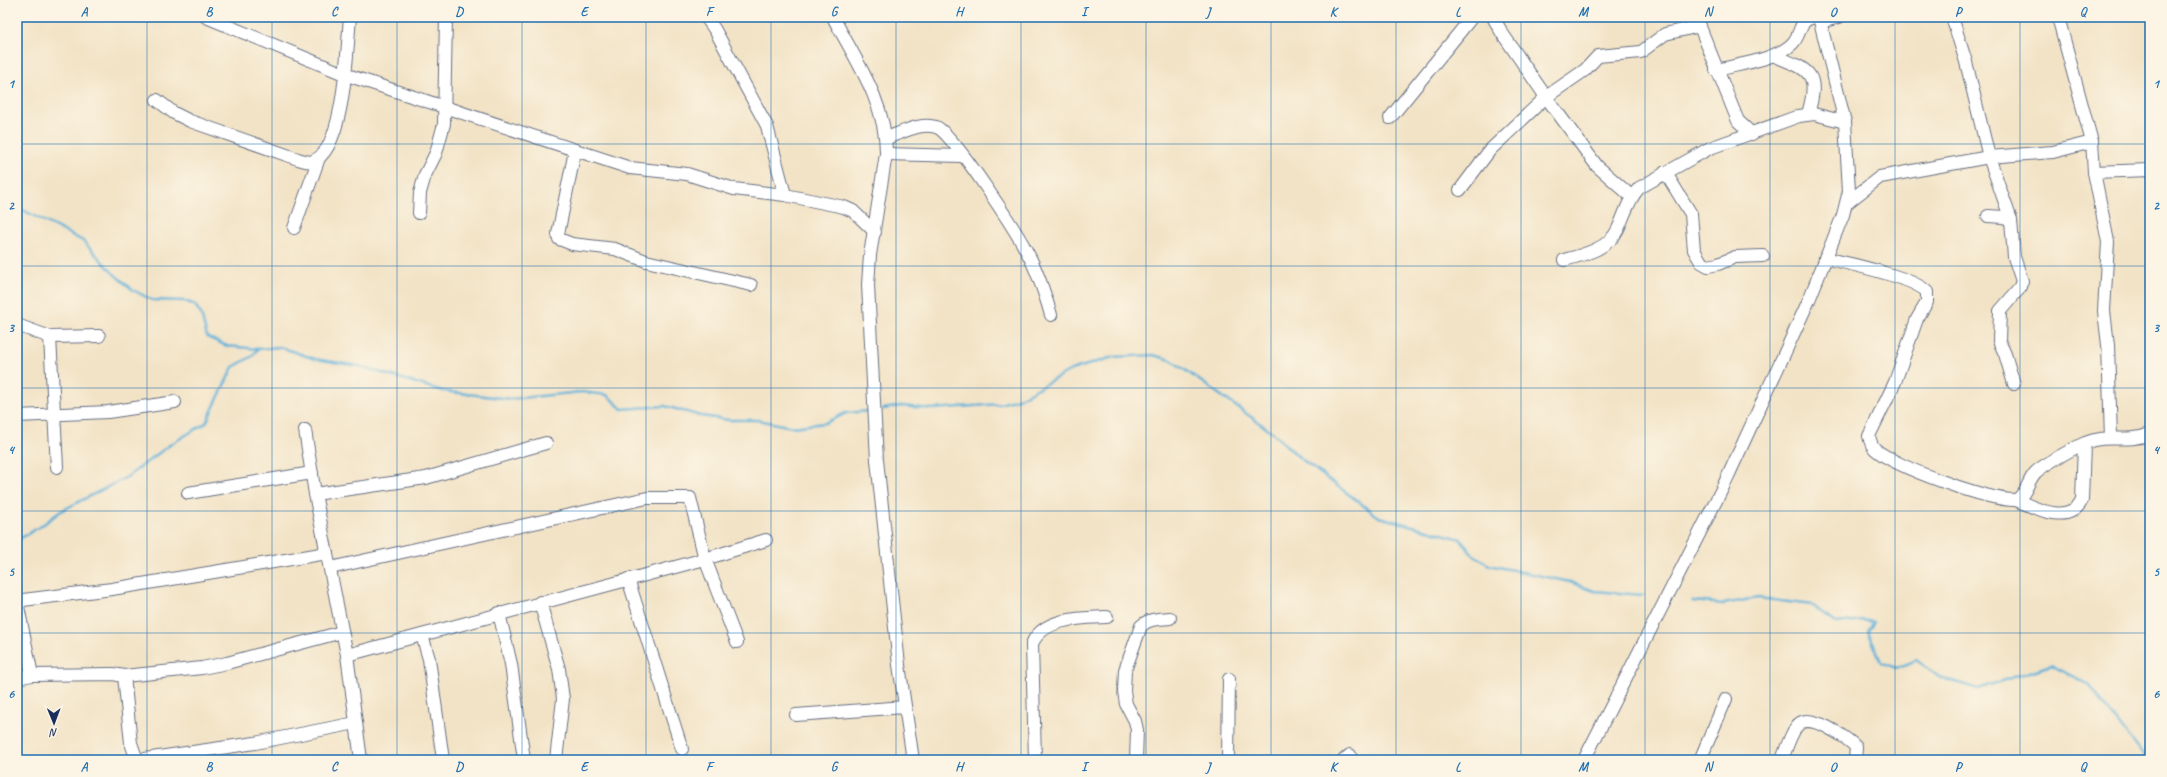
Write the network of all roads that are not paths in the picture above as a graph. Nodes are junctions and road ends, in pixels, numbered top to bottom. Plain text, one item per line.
1 (206, 17) edge
2 (350, 17) edge
3 (446, 17) edge
4 (706, 17) edge
5 (832, 17) edge
6 (1472, 17) edge
7 (1493, 17) edge
8 (1839, 17) edge
9 (1952, 17) edge
10 (2058, 17) edge
11 (1814, 18) edge
12 (1698, 22) edge
13 (1775, 56) junction
14 (1716, 70) junction
15 (344, 74) junction
16 (1546, 97) junction
17 (157, 100) dead end
18 (446, 108) junction
19 (1808, 114) junction
20 (1390, 118) dead end
21 (1845, 122) junction
22 (1752, 134) junction
23 (886, 138) junction
24 (2092, 142) junction
25 (575, 151) junction
26 (886, 154) junction
27 (962, 156) junction
28 (1988, 156) junction
29 (319, 158) junction
30 (2150, 170) edge
31 (1665, 172) junction
32 (2094, 172) junction
33 (1460, 190) dead end
34 (785, 195) junction
35 (1632, 196) junction
36 (1847, 203) junction
37 (419, 213) dead end
38 (1988, 216) dead end
39 (2011, 220) junction
40 (294, 228) dead end
41 (875, 232) junction
42 (1763, 256) dead end
43 (1825, 258) junction
44 (1564, 260) dead end
45 (751, 285) dead end
46 (1052, 315) dead end
47 (17, 324) edge
48 (99, 336) dead end
49 (50, 337) junction
50 (2014, 384) dead end
51 (175, 402) dead end
52 (55, 414) junction
53 (17, 416) edge
54 (305, 430) dead end
55 (2150, 434) edge
56 (2111, 438) junction
57 (546, 443) dead end
58 (2084, 444) junction
59 (57, 467) dead end
60 (312, 473) junction
61 (188, 493) dead end
62 (315, 494) junction
63 (2016, 500) junction
64 (766, 540) dead end
65 (327, 553) junction
66 (704, 559) junction
67 (330, 568) junction
68 (628, 579) junction
69 (540, 602) junction
70 (499, 613) junction
71 (1107, 617) dead end
72 (1170, 618) dead end
73 (342, 632) junction
74 (422, 635) junction
75 (737, 642) dead end
76 (347, 655) junction
77 (32, 675) junction
78 (124, 676) junction
79 (17, 678) edge
80 (1229, 679) dead end
81 (1726, 699) dead end
82 (905, 707) junction
83 (796, 715) dead end
84 (356, 722) junction
85 (682, 749) dead end
86 (138, 760) edge
87 (361, 760) edge
88 (444, 760) edge
89 (524, 760) edge
90 (556, 760) edge
91 (913, 760) edge
92 (1035, 760) edge
93 (1136, 760) edge
94 (1228, 760) edge
95 (1584, 760) edge
96 (1700, 760) edge
97 (1782, 760) edge
98 (1856, 760) edge

1 - 15 street
2 - 15 street
3 - 18 street
4 - 34 street
5 - 23 street
6 - 20 street
7 - 16 street
8 - 11 street
9 - 28 street
10 - 24 street
11 - 13 street
11 - 21 street
12 - 14 street
12 - 16 street
13 - 14 street
13 - 19 street
14 - 22 street
15 - 18 street
15 - 29 street
16 - 33 street
16 - 35 street
17 - 29 street
18 - 25 street
18 - 37 street
19 - 21 street
19 - 22 street
21 - 36 street
22 - 31 street
23 - 26 street
23 - 27 street
24 - 28 street
24 - 32 street
25 - 34 street
25 - 45 street
26 - 27 street
26 - 41 street
27 - 46 street
28 - 36 street
28 - 39 street
29 - 40 street
30 - 32 street
31 - 35 street
31 - 42 street
32 - 56 street
34 - 41 street
35 - 44 street
36 - 43 street
38 - 39 street
39 - 50 street
41 - 82 street
43 - 63 street
43 - 95 street
47 - 49 street
48 - 49 street
49 - 52 street
51 - 52 street
52 - 53 street
52 - 59 street
54 - 60 street
55 - 56 street
56 - 58 street
57 - 62 street
58 - 63 street
58 - 63 street
60 - 61 street
60 - 62 street
62 - 65 street
64 - 66 street
65 - 67 street
65 - 77 street
66 - 67 street
66 - 68 street
66 - 75 street
67 - 73 street
68 - 69 street
68 - 85 street
69 - 70 street
69 - 90 street
70 - 74 street
70 - 89 street
71 - 92 street
72 - 93 street
73 - 76 street
73 - 78 street
74 - 76 street
74 - 88 street
76 - 84 street
77 - 78 street
77 - 79 street
78 - 86 street
80 - 94 street
81 - 96 street
82 - 83 street
82 - 91 street
84 - 86 street
84 - 87 street
97 - 98 street

